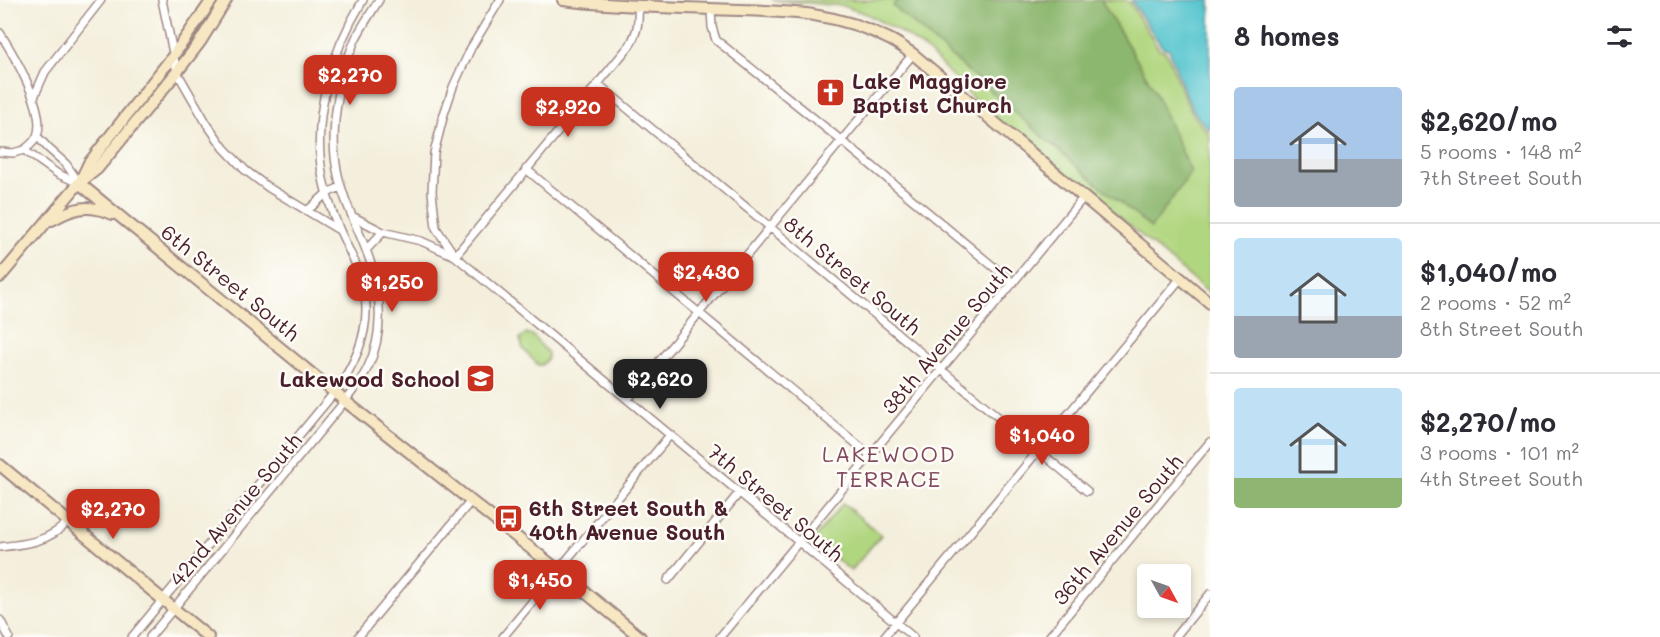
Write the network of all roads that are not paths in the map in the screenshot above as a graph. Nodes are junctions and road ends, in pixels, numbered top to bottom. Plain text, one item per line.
1 (100, 0) edge
2 (162, 0) edge
3 (212, 0) edge
4 (226, 0) edge
5 (363, 0) edge
6 (379, 0) edge
7 (500, 0) edge
8 (563, 0) edge
9 (638, 6) junction
10 (711, 9) junction
11 (0, 33) edge
12 (913, 54) junction
13 (173, 56) junction
14 (177, 72) junction
15 (598, 84) junction
16 (34, 97) junction
17 (37, 136) junction
18 (842, 141) junction
19 (24, 150) junction
20 (0, 152) edge
21 (526, 169) junction
22 (79, 183) junction
23 (341, 187) junction
24 (327, 193) junction
25 (1083, 198) junction
26 (307, 211) junction
27 (352, 216) junction
28 (122, 218) junction
29 (44, 224) junction
30 (771, 227) junction
31 (339, 230) junction
32 (383, 232) junction
33 (366, 250) junction
34 (454, 256) junction
35 (0, 277) edge
36 (1180, 279) junction
37 (1013, 283) junction
38 (1210, 303) edge
39 (698, 313) junction
40 (941, 369) junction
41 (334, 393) junction
42 (628, 399) junction
43 (345, 401) junction
44 (670, 435) junction
45 (1210, 442) edge
46 (291, 444) junction
47 (1038, 451) junction
48 (302, 453) junction
49 (870, 455) junction
50 (0, 465) edge
51 (1087, 490) dead end
52 (739, 493) junction
53 (471, 501) junction
54 (68, 522) junction
55 (798, 541) junction
56 (0, 548) edge
57 (558, 570) junction
58 (668, 580) dead end
59 (1210, 594) edge
60 (162, 599) junction
61 (174, 608) junction
62 (0, 620) edge
63 (896, 623) junction
64 (0, 635) edge
65 (10, 637) edge
66 (132, 637) edge
67 (150, 637) edge
68 (208, 637) edge
69 (358, 637) edge
70 (503, 637) edge
71 (640, 637) edge
72 (720, 637) edge
73 (884, 637) edge
74 (913, 637) edge
75 (1049, 637) edge
76 (1175, 637) edge

1 - 16 street
2 - 13 street
3 - 13 street
4 - 14 street
5 - 24 street, 42nd Avenue South
6 - 23 street, 42nd Avenue South
7 - 34 street
8 - 9 street
9 - 10 street
9 - 15 street
10 - 12 street
10 - 18 street
11 - 16 street
12 - 18 street
12 - 25 street
13 - 14 street
13 - 22 street
14 - 22 street
14 - 26 street
15 - 21 street
15 - 30 street, 8th Street South
16 - 17 street
17 - 19 street
17 - 22 street, 6th Street South
18 - 30 street
18 - 37 street
19 - 20 street
19 - 22 street, 6th Street South
21 - 34 street
21 - 39 street
22 - 28 street, 6th Street South
22 - 29 street
23 - 24 street
23 - 27 street, 42nd Avenue South
24 - 26 street
24 - 31 street, 42nd Avenue South
25 - 36 street
25 - 37 street, 38th Avenue South
26 - 31 street
27 - 32 street, 7th Street South
27 - 33 street, 42nd Avenue South
28 - 29 street
28 - 41 street, 6th Street South
29 - 35 street
30 - 39 street
30 - 40 street, 8th Street South
31 - 41 street, 42nd Avenue South
32 - 33 street
32 - 34 street, 7th Street South
33 - 43 street, 42nd Avenue South
34 - 42 street, 7th Street South
36 - 38 street
36 - 47 street
37 - 40 street, 38th Avenue South
39 - 42 street
39 - 49 street
40 - 47 street, 8th Street South
40 - 49 street, 38th Avenue South
41 - 43 street, 6th Street South
41 - 46 street, 42nd Avenue South
42 - 44 street, 7th Street South
43 - 48 street, 42nd Avenue South
43 - 53 street, 6th Street South
44 - 52 street, 7th Street South
44 - 57 street
45 - 75 street, 36th Avenue South
46 - 48 street
46 - 60 street, 42nd Avenue South
47 - 51 street, 8th Street South
47 - 63 street
48 - 61 street, 42nd Avenue South
49 - 55 street, 38th Avenue South
50 - 54 street
52 - 55 street, 7th Street South
52 - 58 street
53 - 57 street, 6th Street South
53 - 69 street
54 - 56 street
54 - 60 street
55 - 63 street, 7th Street South
55 - 72 street, 38th Avenue South
57 - 70 street
57 - 71 street, 6th Street South
59 - 76 street
60 - 61 street
60 - 66 street, 42nd Avenue South
61 - 67 street, 42nd Avenue South
61 - 68 street
62 - 65 street
63 - 73 street
63 - 74 street, 7th Street South
64 - 65 street

